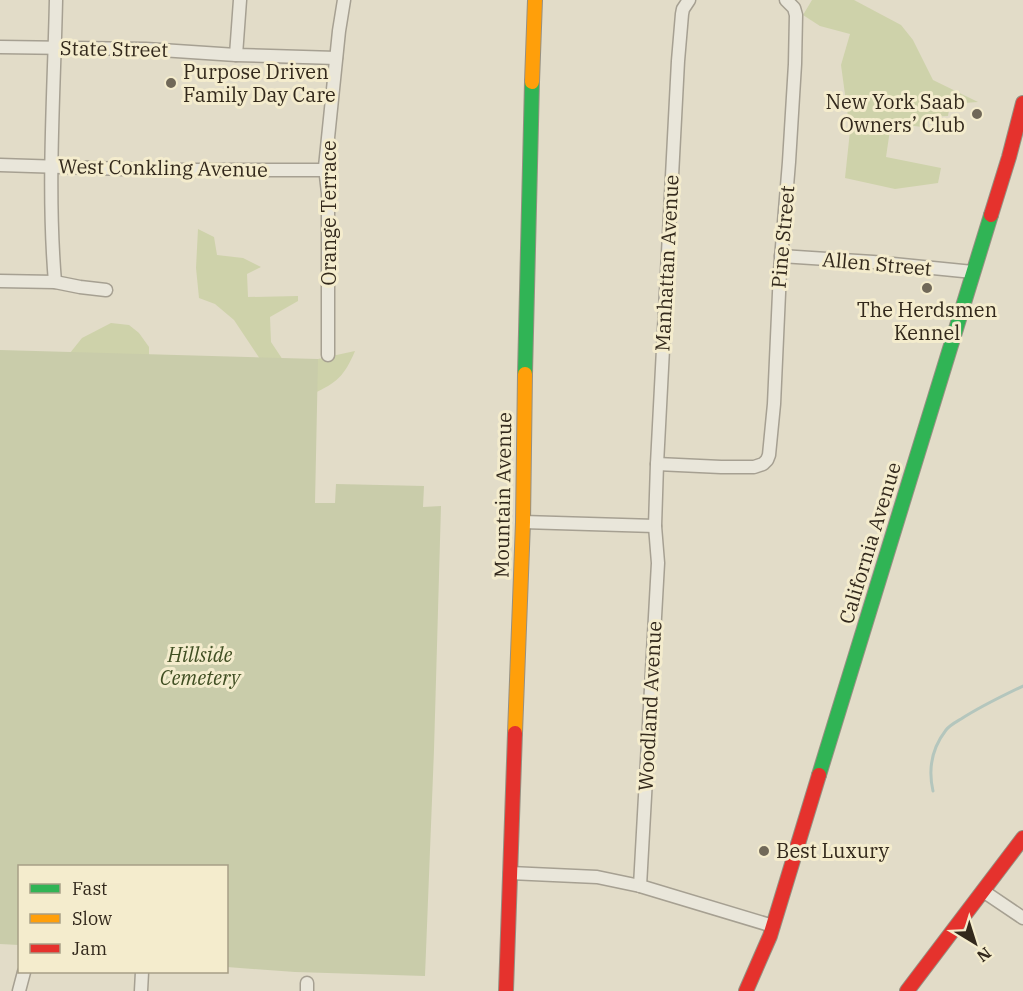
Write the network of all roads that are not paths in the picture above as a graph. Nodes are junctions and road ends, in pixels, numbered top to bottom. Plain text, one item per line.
1 (56, 0) edge
2 (240, 0) edge
3 (344, 0) edge
4 (535, 0) edge
5 (688, 1) edge
6 (790, 4) edge
7 (0, 47) edge
8 (55, 48) junction
9 (236, 55) junction
10 (336, 58) junction
11 (1023, 103) edge
12 (1009, 157) junction
13 (1023, 158) edge
14 (0, 165) edge
15 (51, 166) junction
16 (326, 170) junction
17 (781, 256) junction
18 (973, 272) junction
19 (0, 281) edge
20 (54, 282) junction
21 (106, 290) dead end
22 (328, 356) dead end
23 (657, 464) junction
24 (523, 522) junction
25 (655, 526) junction
26 (1023, 838) edge
27 (510, 873) junction
28 (639, 886) junction
29 (983, 891) junction
30 (1023, 918) edge
31 (772, 926) junction
32 (24, 973) edge
33 (142, 973) edge
34 (19, 991) edge
35 (141, 991) edge
36 (506, 991) edge
37 (746, 991) edge
38 (907, 991) edge

1 - 8 street
2 - 9 street
3 - 10 street, Orange Terrace
4 - 24 street, Mountain Avenue
5 - 23 street, Manhattan Avenue
6 - 17 street, Pine Street
7 - 8 street, State Street
8 - 9 street, State Street
8 - 15 street
9 - 10 street, State Street
10 - 16 street, Orange Terrace
11 - 12 street, California Avenue
12 - 13 street
12 - 18 street, California Avenue
14 - 15 street, West Conkling Avenue
15 - 16 street, West Conkling Avenue
15 - 20 street
16 - 22 street, Orange Terrace
17 - 18 street, Allen Street
17 - 23 street, Pine Street
18 - 31 street, California Avenue
19 - 20 street
20 - 21 street
23 - 25 street, Manhattan Avenue
24 - 25 street
24 - 27 street, Mountain Avenue
25 - 28 street, Woodland Avenue
26 - 29 street
27 - 28 street
27 - 36 street, Mountain Avenue
28 - 31 street
29 - 30 street
29 - 38 street
31 - 37 street, California Avenue
32 - 34 street
33 - 35 street

